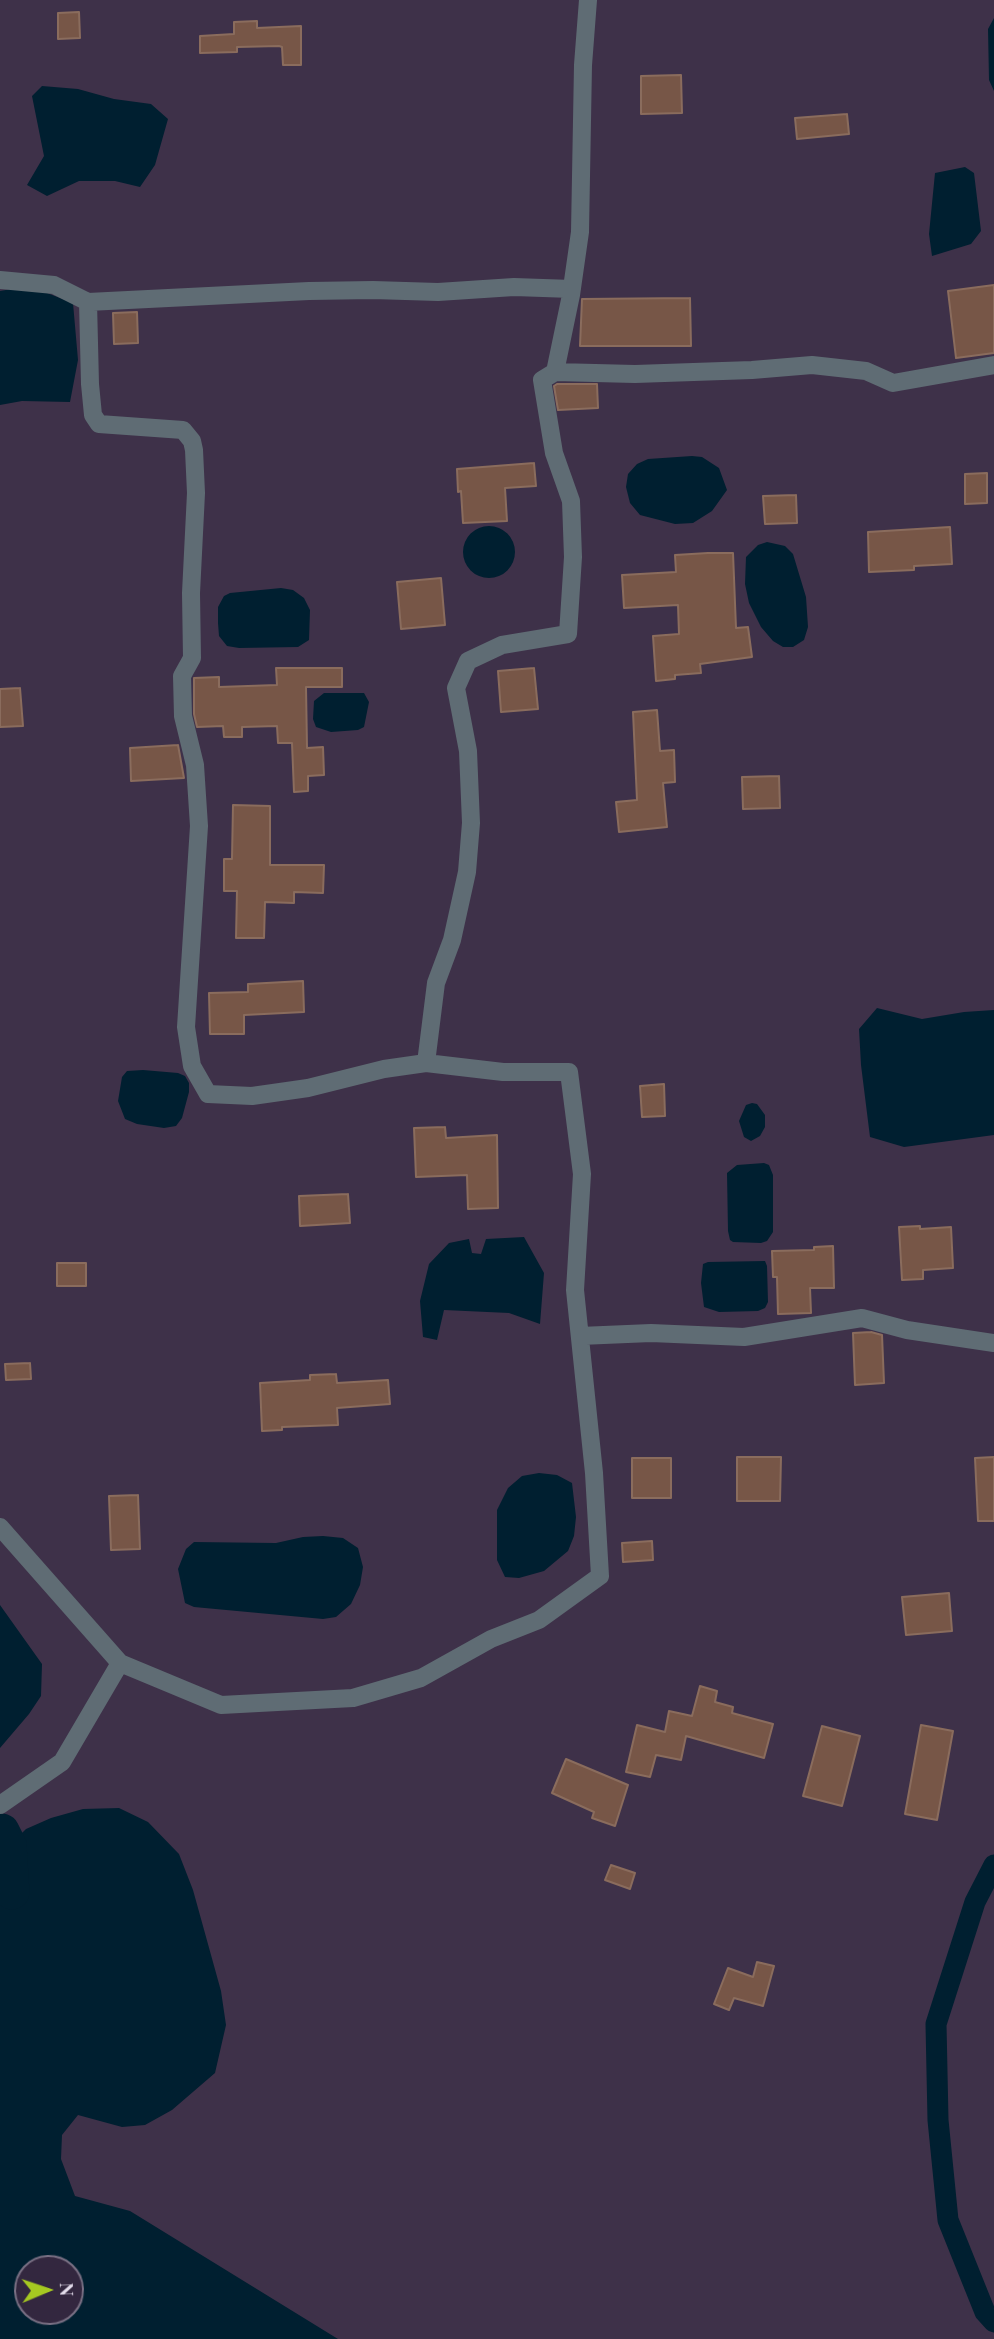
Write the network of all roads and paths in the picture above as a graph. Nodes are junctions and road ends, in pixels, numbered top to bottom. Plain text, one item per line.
1 (589, 0) edge
2 (0, 280) edge
3 (572, 289) junction
4 (88, 302) junction
5 (994, 365) edge
6 (555, 372) junction
7 (426, 1063) junction
8 (580, 1336) junction
9 (994, 1343) edge
10 (0, 1527) edge
11 (120, 1663) junction
12 (0, 1805) edge

1 - 3 street
2 - 4 street
3 - 4 street
3 - 6 street
4 - 7 street
5 - 6 street
6 - 7 street
7 - 8 street
8 - 9 street
8 - 11 street
10 - 11 street
11 - 12 street

